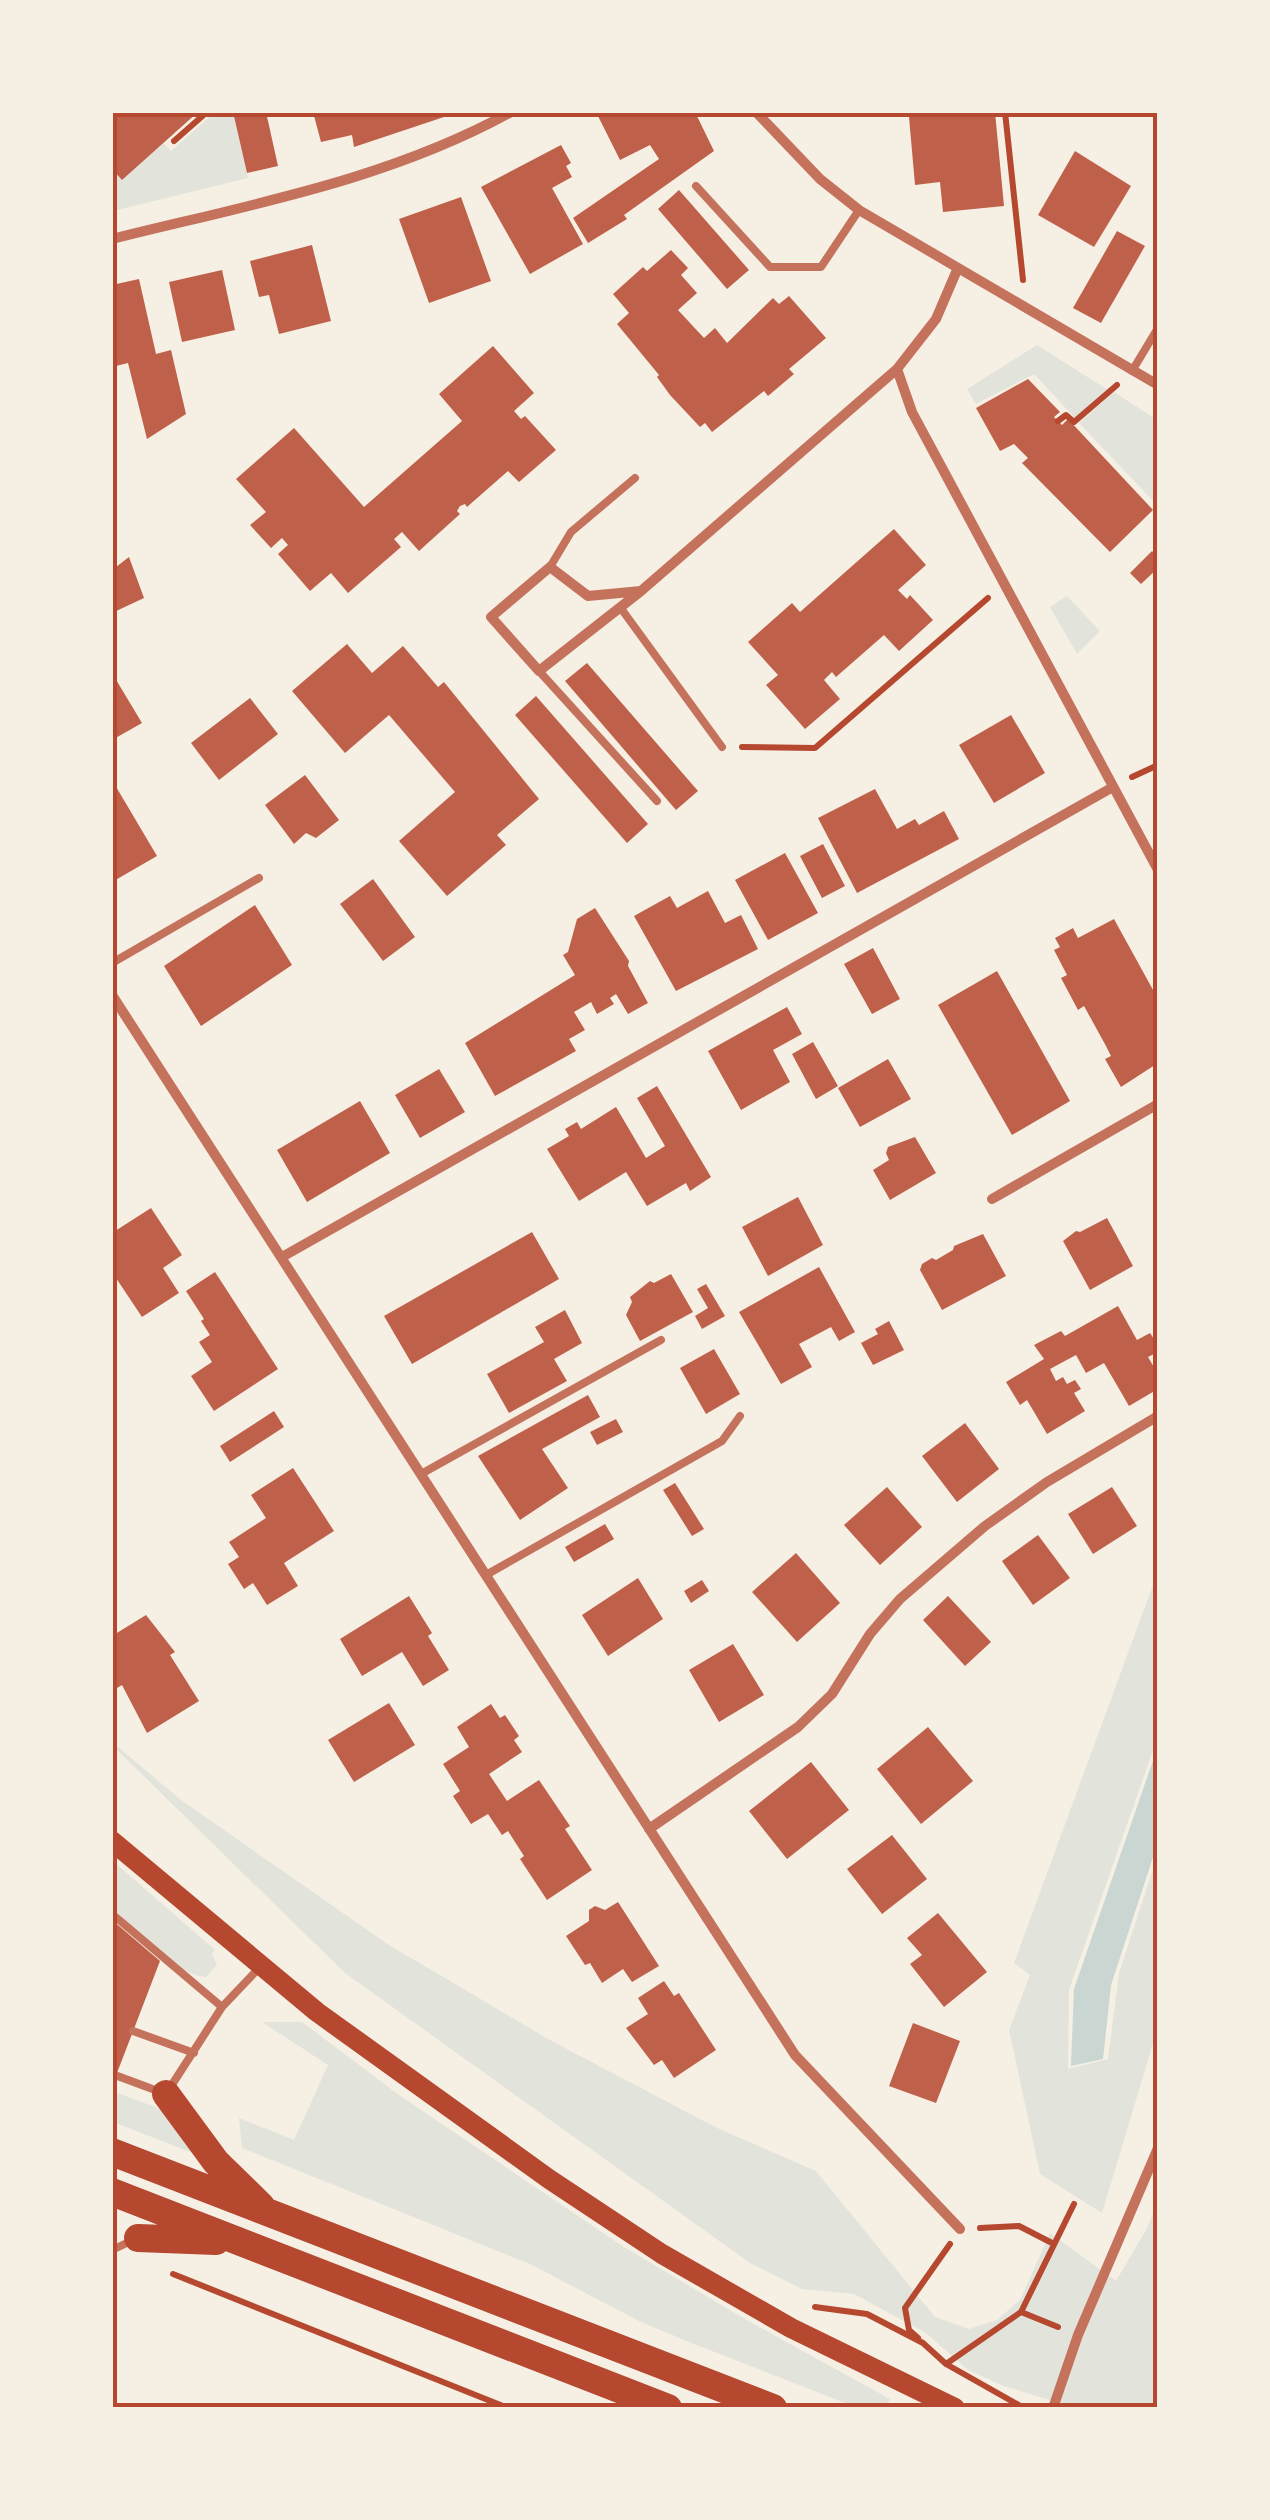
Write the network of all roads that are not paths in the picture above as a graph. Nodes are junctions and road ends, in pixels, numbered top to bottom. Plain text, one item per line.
1 (511, 112) edge
2 (756, 112) edge
3 (696, 186) dead end
4 (859, 210) junction
5 (112, 239) edge
6 (958, 270) junction
7 (1158, 328) edge
8 (898, 369) junction
9 (1132, 371) junction
10 (1158, 385) edge
11 (635, 478) dead end
12 (550, 566) junction
13 (641, 592) junction
14 (620, 607) junction
15 (539, 670) junction
16 (722, 747) road end
17 (1113, 787) junction
18 (657, 801) dead end
19 (1158, 870) edge
20 (258, 878) dead end
21 (112, 963) edge
22 (112, 995) edge
23 (1158, 1104) edge
24 (992, 1199) dead end
25 (282, 1257) junction
26 (661, 1340) dead end
27 (740, 1416) dead end
28 (1158, 1416) edge
29 (421, 1474) junction
30 (486, 1575) junction
31 (649, 1829) junction
32 (112, 1841) edge
33 (112, 1914) edge
34 (260, 1967) junction
35 (222, 2008) junction
36 (134, 2031) dead end
37 (194, 2052) junction
38 (112, 2074) edge
39 (166, 2094) junction
40 (1158, 2148) edge
41 (112, 2152) edge
42 (112, 2192) edge
43 (269, 2214) junction
44 (960, 2229) road end
45 (238, 2242) junction
46 (125, 2244) edge
47 (668, 2408) edge
48 (773, 2408) edge
49 (955, 2408) edge
50 (1052, 2408) edge

1 - 5 street
2 - 4 street
3 - 4 lane
4 - 6 street
6 - 8 street
6 - 9 street
7 - 9 lane
8 - 13 street
8 - 17 street
9 - 10 street
11 - 12 lane
12 - 13 street
12 - 15 street
13 - 14 street
14 - 15 street
14 - 16 lane
15 - 18 lane
17 - 19 street
17 - 25 street
20 - 21 lane
22 - 25 street
23 - 24 street
25 - 29 street
26 - 29 lane
27 - 30 lane
28 - 31 street
29 - 30 street
30 - 31 street
31 - 44 street
32 - 34 main road
33 - 35 lane
34 - 35 lane
34 - 49 main road
35 - 37 lane
36 - 37 lane
37 - 39 lane
38 - 39 lane
39 - 43 highway
40 - 50 street
41 - 43 highway
42 - 45 highway
43 - 48 highway
45 - 46 highway
45 - 47 highway

